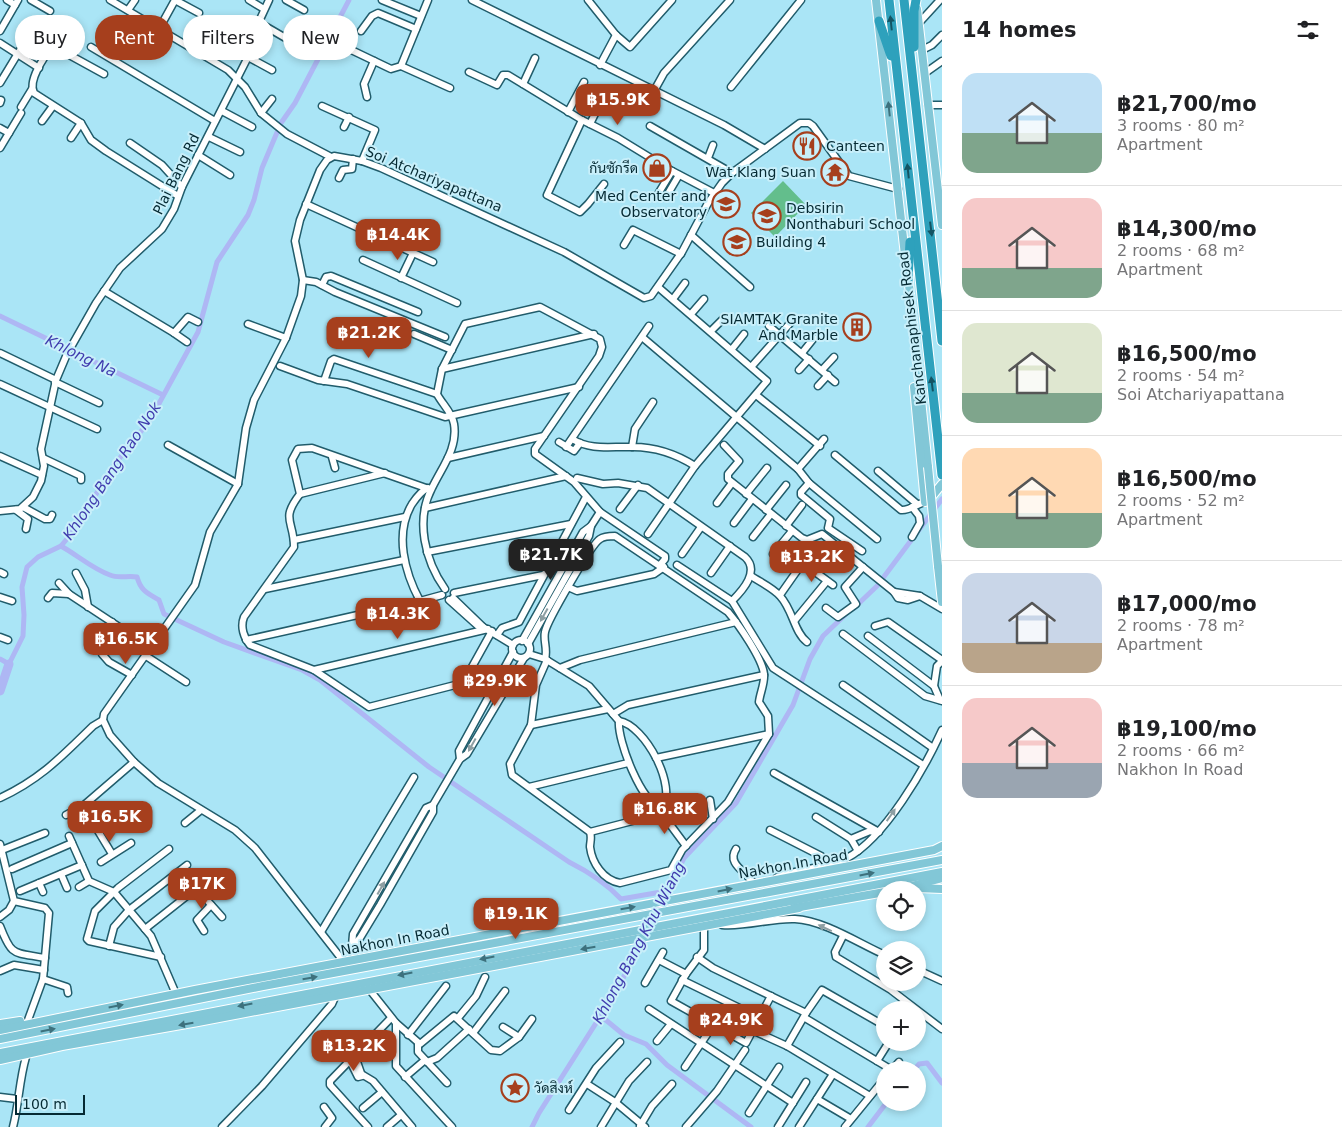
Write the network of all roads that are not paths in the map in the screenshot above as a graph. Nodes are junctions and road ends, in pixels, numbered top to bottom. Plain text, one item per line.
1 (7, 0) edge
2 (31, 0) edge
3 (110, 0) edge
4 (135, 0) edge
5 (178, 0) edge
6 (249, 0) edge
7 (269, 0) edge
8 (286, 0) edge
9 (382, 0) edge
10 (428, 0) edge
11 (472, 0) edge
12 (588, 0) edge
13 (730, 0) edge
14 (801, 0) edge
15 (876, 0) edge
16 (889, 0) edge
17 (904, 0) edge
18 (916, 0) edge
19 (940, 0) edge
20 (667, 2) edge
21 (17, 3) edge
22 (264, 9) junction
23 (128, 10) junction
24 (304, 10) dead end
25 (50, 11) dead end
26 (199, 13) dead end
27 (136, 15) edge
28 (168, 15) edge
29 (261, 15) edge
30 (421, 16) junction
31 (879, 21) junction
32 (919, 23) junction
33 (416, 29) junction
34 (0, 31) edge
35 (361, 31) dead end
36 (616, 35) junction
37 (942, 35) edge
38 (173, 37) edge
39 (0, 43) edge
40 (91, 47) dead end
41 (922, 50) junction
42 (15, 52) edge
43 (358, 53) edge
44 (535, 58) dead end
45 (15, 59) edge
46 (27, 60) edge
47 (44, 60) edge
48 (78, 60) edge
49 (246, 60) edge
50 (254, 60) edge
51 (374, 61) junction
52 (942, 61) edge
53 (600, 65) junction
54 (401, 66) junction
55 (912, 67) junction
56 (39, 68) junction
57 (272, 70) dead end
58 (469, 72) dead end
59 (925, 73) junction
60 (104, 74) dead end
61 (237, 78) junction
62 (898, 80) junction
63 (584, 82) dead end
64 (0, 83) edge
65 (523, 84) junction
66 (731, 87) dead end
67 (450, 88) dead end
68 (32, 89) junction
69 (606, 91) dead end
70 (654, 91) junction
71 (367, 96) dead end
72 (272, 98) dead end
73 (928, 105) junction
74 (942, 105) edge
75 (53, 106) junction
76 (322, 106) dead end
77 (222, 111) junction
78 (568, 112) junction
79 (261, 113) junction
80 (349, 117) junction
81 (582, 120) junction
82 (215, 121) junction
83 (42, 122) dead end
84 (81, 123) junction
85 (590, 124) junction
86 (650, 126) dead end
87 (252, 127) dead end
88 (344, 127) dead end
89 (0, 128) edge
90 (9, 133) junction
91 (209, 137) junction
92 (71, 138) dead end
93 (130, 143) dead end
94 (713, 145) dead end
95 (0, 148) edge
96 (765, 149) junction
97 (240, 152) dead end
98 (198, 156) junction
99 (331, 157) junction
100 (708, 158) junction
101 (354, 159) junction
102 (362, 161) junction
103 (672, 172) junction
104 (732, 173) junction
105 (230, 175) dead end
106 (679, 175) junction
107 (339, 178) dead end
108 (939, 180) edge
109 (604, 184) dead end
110 (182, 187) junction
111 (898, 189) junction
112 (658, 194) dead end
113 (714, 194) junction
114 (178, 196) junction
115 (666, 197) dead end
116 (940, 197) edge
117 (911, 202) junction
118 (306, 204) junction
119 (942, 224) edge
120 (691, 235) junction
121 (624, 245) dead end
122 (933, 249) junction
123 (413, 253) junction
124 (681, 254) junction
125 (363, 260) dead end
126 (433, 262) dead end
127 (942, 277) edge
128 (401, 278) junction
129 (303, 280) junction
130 (908, 280) junction
131 (685, 283) dead end
132 (322, 285) junction
133 (658, 286) junction
134 (750, 287) dead end
135 (104, 291) junction
136 (673, 299) junction
137 (704, 299) dead end
138 (457, 303) dead end
139 (418, 312) dead end
140 (691, 314) junction
141 (724, 318) dead end
142 (198, 322) dead end
143 (792, 322) dead end
144 (248, 324) dead end
145 (649, 326) dead end
146 (769, 326) dead end
147 (711, 331) junction
148 (174, 333) junction
149 (414, 334) dead end
150 (594, 334) junction
151 (744, 334) dead end
152 (780, 334) junction
153 (445, 337) dead end
154 (642, 337) junction
155 (286, 338) junction
156 (814, 338) dead end
157 (942, 341) edge
158 (186, 342) dead end
159 (732, 349) junction
160 (452, 350) junction
161 (0, 352) edge
162 (802, 353) junction
163 (834, 357) dead end
164 (809, 359) junction
165 (280, 366) dead end
166 (752, 366) junction
167 (442, 369) junction
168 (799, 370) dead end
169 (825, 373) junction
170 (917, 375) junction
171 (55, 381) junction
172 (324, 381) junction
173 (835, 382) dead end
174 (0, 384) edge
175 (818, 386) dead end
176 (579, 387) junction
177 (437, 394) junction
178 (756, 395) junction
179 (653, 402) dead end
180 (99, 403) dead end
181 (50, 408) junction
182 (452, 416) junction
183 (736, 416) junction
184 (97, 429) dead end
185 (544, 436) junction
186 (572, 439) junction
187 (824, 439) dead end
188 (559, 442) dead end
189 (632, 442) junction
190 (580, 444) junction
191 (168, 445) dead end
192 (724, 446) dead end
193 (820, 446) junction
194 (566, 447) junction
195 (835, 455) dead end
196 (0, 456) edge
197 (332, 457) junction
198 (43, 458) junction
199 (448, 458) junction
200 (695, 466) junction
201 (335, 468) dead end
202 (767, 468) dead end
203 (798, 469) junction
204 (878, 471) dead end
205 (385, 473) junction
206 (42, 475) junction
207 (942, 475) edge
208 (566, 476) junction
209 (578, 478) dead end
210 (81, 480) dead end
211 (732, 483) junction
212 (809, 483) junction
213 (238, 484) junction
214 (942, 484) edge
215 (638, 485) junction
216 (786, 485) dead end
217 (428, 489) junction
218 (300, 494) junction
219 (749, 496) junction
220 (586, 497) junction
221 (717, 502) dead end
222 (925, 502) junction
223 (669, 505) junction
224 (802, 505) dead end
225 (914, 505) junction
226 (425, 508) junction
227 (20, 509) junction
228 (620, 509) dead end
229 (0, 511) edge
230 (600, 512) junction
231 (769, 512) junction
232 (52, 515) dead end
233 (405, 517) junction
234 (734, 523) dead end
235 (571, 524) junction
236 (701, 526) junction
237 (786, 526) junction
238 (26, 529) dead end
239 (792, 531) junction
240 (648, 534) dead end
241 (754, 537) dead end
242 (912, 537) dead end
243 (878, 539) dead end
244 (294, 540) junction
245 (730, 546) junction
246 (862, 551) dead end
247 (427, 552) junction
248 (682, 554) dead end
249 (773, 554) dead end
250 (404, 560) junction
251 (678, 565) dead end
252 (662, 566) junction
253 (863, 567) junction
254 (76, 573) dead end
255 (712, 574) dead end
256 (543, 575) junction
257 (751, 576) junction
258 (59, 584) dead end
259 (568, 587) junction
260 (265, 590) junction
261 (444, 592) junction
262 (69, 594) junction
263 (780, 595) junction
264 (0, 597) edge
265 (452, 597) junction
266 (48, 598) dead end
267 (12, 601) dead end
268 (420, 601) junction
269 (732, 601) junction
270 (942, 602) edge
271 (88, 607) junction
272 (826, 608) dead end
273 (942, 609) edge
274 (795, 620) junction
275 (112, 622) junction
276 (736, 622) junction
277 (875, 626) dead end
278 (490, 630) junction
279 (842, 634) dead end
280 (868, 636) dead end
281 (0, 637) edge
282 (8, 640) dead end
283 (246, 640) junction
284 (525, 642) junction
285 (807, 642) dead end
286 (151, 648) junction
287 (513, 648) junction
288 (146, 656) junction
289 (526, 656) junction
290 (546, 659) junction
291 (942, 661) edge
292 (560, 668) junction
293 (314, 670) junction
294 (132, 675) junction
295 (764, 675) junction
296 (186, 682) dead end
297 (843, 685) dead end
298 (934, 686) junction
299 (494, 688) junction
300 (502, 693) junction
301 (941, 701) edge
302 (610, 712) junction
303 (103, 719) junction
304 (620, 721) junction
305 (473, 724) junction
306 (531, 725) junction
307 (481, 729) junction
308 (942, 730) edge
309 (769, 734) junction
310 (933, 748) junction
311 (656, 758) junction
312 (460, 759) junction
313 (134, 762) junction
314 (628, 763) junction
315 (923, 765) junction
316 (774, 773) dead end
317 (414, 777) dead end
318 (529, 787) junction
319 (0, 798) edge
320 (710, 800) dead end
321 (432, 805) junction
322 (83, 806) junction
323 (201, 810) junction
324 (662, 811) junction
325 (66, 815) dead end
326 (816, 817) dead end
327 (713, 819) junction
328 (185, 823) dead end
329 (770, 830) dead end
330 (590, 832) junction
331 (45, 833) dead end
332 (879, 833) junction
333 (69, 836) dead end
334 (851, 839) junction
335 (407, 842) junction
336 (72, 843) junction
337 (132, 843) dead end
338 (414, 846) junction
339 (686, 846) junction
340 (942, 846) edge
341 (1, 847) edge
342 (169, 849) dead end
343 (736, 849) dead end
344 (858, 851) junction
345 (938, 851) edge
346 (112, 854) junction
347 (942, 860) edge
348 (101, 862) dead end
349 (829, 864) junction
350 (82, 865) junction
351 (187, 865) dead end
352 (12, 869) dead end
353 (942, 872) edge
354 (61, 874) junction
355 (942, 878) edge
356 (785, 879) junction
357 (89, 881) junction
358 (926, 882) edge
359 (39, 883) junction
360 (757, 883) junction
361 (79, 887) dead end
362 (67, 888) dead end
363 (926, 889) edge
364 (942, 890) edge
365 (20, 891) dead end
366 (43, 892) dead end
367 (114, 892) junction
368 (876, 894) edge
369 (722, 900) junction
370 (14, 901) junction
371 (373, 902) junction
372 (211, 905) junction
373 (380, 905) junction
374 (799, 908) junction
375 (129, 910) junction
376 (725, 912) junction
377 (0, 917) edge
378 (222, 917) dead end
379 (361, 922) junction
380 (716, 924) junction
381 (0, 926) edge
382 (367, 926) junction
383 (704, 926) junction
384 (145, 928) junction
385 (204, 930) dead end
386 (321, 932) junction
387 (843, 936) junction
388 (109, 946) junction
389 (352, 946) junction
390 (876, 951) edge
391 (663, 952) dead end
392 (374, 956) junction
393 (429, 956) junction
394 (161, 957) junction
395 (697, 957) junction
396 (45, 958) junction
397 (355, 960) junction
398 (659, 960) junction
399 (470, 961) junction
400 (344, 962) junction
401 (44, 970) junction
402 (0, 971) edge
403 (926, 974) edge
404 (427, 977) junction
405 (485, 977) dead end
406 (684, 977) junction
407 (43, 979) junction
408 (942, 982) edge
409 (645, 983) dead end
410 (446, 986) dead end
411 (369, 988) junction
412 (505, 991) dead end
413 (68, 992) dead end
414 (176, 994) junction
415 (336, 995) junction
416 (771, 996) junction
417 (650, 1009) dead end
418 (805, 1015) junction
419 (63, 1016) junction
420 (458, 1018) junction
421 (760, 1018) junction
422 (28, 1020) junction
423 (532, 1020) dead end
424 (394, 1021) junction
425 (876, 1021) edge
426 (0, 1024) edge
427 (671, 1024) junction
428 (503, 1027) dead end
429 (942, 1029) edge
430 (0, 1030) edge
431 (710, 1030) dead end
432 (471, 1031) junction
433 (754, 1031) junction
434 (408, 1034) junction
435 (519, 1037) junction
436 (0, 1039) edge
437 (658, 1041) dead end
438 (620, 1042) dead end
439 (418, 1044) junction
440 (701, 1044) junction
441 (62, 1046) junction
442 (787, 1046) junction
443 (745, 1050) dead end
444 (883, 1051) edge
445 (0, 1053) edge
446 (26, 1057) junction
447 (352, 1058) junction
448 (426, 1061) junction
449 (877, 1061) joint
450 (0, 1062) edge
451 (647, 1062) dead end
452 (734, 1064) junction
453 (685, 1066) dead end
454 (779, 1067) dead end
455 (833, 1074) junction
456 (405, 1077) junction
457 (806, 1082) dead end
458 (447, 1083) dead end
459 (587, 1084) junction
460 (672, 1084) dead end
461 (767, 1086) junction
462 (876, 1089) edge
463 (382, 1092) junction
464 (870, 1096) junction
465 (0, 1097) edge
466 (17, 1099) junction
467 (817, 1099) junction
468 (614, 1102) junction
469 (793, 1103) junction
470 (324, 1107) dead end
471 (363, 1108) dead end
472 (569, 1110) dead end
473 (749, 1113) dead end
474 (401, 1115) junction
475 (851, 1119) junction
476 (225, 1126) edge
477 (327, 1126) edge
478 (642, 1126) edge
479 (13, 1127) edge
480 (368, 1127) edge
481 (387, 1127) edge
482 (412, 1127) edge
483 (452, 1127) edge
484 (601, 1127) edge
485 (686, 1127) edge
486 (778, 1127) edge
487 (799, 1127) edge
488 (844, 1127) edge

1 - 21 street
2 - 25 street
3 - 23 street
4 - 23 street
5 - 26 street
5 - 28 street
6 - 22 street
7 - 22 street, Plai Bang Rd
8 - 24 street
9 - 30 street
10 - 30 street
11 - 53 street
12 - 36 street
13 - 70 street
14 - 66 street
15 - 31 main road
62 -> 16 highway, Kanchanaphisek Road
17 - 55 highway, Kanchanaphisek Road
18 - 32 main road
18 - 55 highway
19 - 32 street
20 - 36 street
21 - 34 street
22 - 29 street, Plai Bang Rd
23 - 27 street
30 - 33 street
31 - 62 highway
111 -> 31 main road
32 - 41 main road
33 - 35 street
33 - 54 street
36 - 53 street
37 - 41 street
38 - 61 street
39 - 42 street
40 - 82 street
41 - 59 main road
43 - 51 street
44 - 65 street
45 - 64 street
46 - 56 street
47 - 56 street
48 - 60 street
49 - 61 street, Plai Bang Rd
50 - 57 street
51 - 54 street
51 - 71 street
52 - 59 street
53 - 70 street
54 - 67 street
55 -> 122 highway, Kanchanaphisek Road
56 - 68 street
58 - 65 street
59 - 73 main road
61 - 77 street, Plai Bang Rd
61 - 79 street
117 -> 62 highway, Kanchanaphisek Road
63 - 78 street
65 - 78 street
68 - 75 street
68 - 90 street
69 - 85 street
70 - 96 street
72 - 79 street
73 - 74 street
73 - 108 main road
75 - 83 street
75 - 84 street
76 - 80 street
77 - 82 street, Plai Bang Rd
77 - 87 street
78 - 81 street
79 - 99 street
80 - 88 street
80 - 102 street
81 - 85 street
81 - 109 street
82 - 91 street, Plai Bang Rd
84 - 92 street
84 - 114 street
85 - 103 street
86 - 100 street
89 - 90 street
90 - 95 street
91 - 97 street
91 - 98 street, Plai Bang Rd
93 - 110 street
94 - 100 street
96 - 104 street, Soi Atchariyapattana
96 - 111 street, Soi Atchariyapattana
98 - 105 street
98 - 110 street, Plai Bang Rd
99 - 101 street, Soi Atchariyapattana
99 - 118 street
100 - 104 street
101 - 102 street, Soi Atchariyapattana
101 - 107 street
102 - 133 street, Soi Atchariyapattana
103 - 106 street
103 - 112 street
104 - 113 street, Soi Atchariyapattana
106 - 113 street
106 - 115 street
108 - 116 main road
110 - 114 street, Plai Bang Rd
111 - 130 main road
113 - 120 street, Soi Atchariyapattana
114 - 135 street, Plai Bang Rd
116 - 119 main road
117 - 130 highway
207 -> 117 highway, Kanchanaphisek Road
118 - 123 street
118 - 129 street
120 - 124 street, Soi Atchariyapattana
120 - 134 street
121 - 124 street
122 - 127 highway
122 - 157 highway, Kanchanaphisek Road
123 - 126 street
123 - 128 street
124 - 133 street, Soi Atchariyapattana
125 - 128 street
128 - 138 street
129 - 132 street
129 - 155 street
130 - 170 main road
131 - 136 street
132 - 139 street
132 - 153 street
133 - 136 street
135 - 148 street
135 - 171 street, Plai Bang Rd
136 - 140 street
137 - 140 street
140 - 147 street
141 - 147 street
142 - 148 street
143 - 152 street
144 - 155 street
145 - 154 street
146 - 152 street
147 - 159 street
148 - 158 street
149 - 160 street
150 - 160 street
150 - 167 street
150 - 176 street
151 - 159 street
152 - 162 street
152 - 166 street
154 - 183 street
154 - 186 street
155 - 213 street
156 - 162 street
159 - 166 street
160 - 167 street
161 - 171 street
162 - 164 street
163 - 169 street
164 - 168 street
164 - 169 street
165 - 172 street
166 - 178 street
167 - 177 street
169 - 173 street
169 - 175 street
170 - 222 main road
170 - 270 main road, bridge
171 - 180 street
171 - 181 street
172 - 177 street
172 - 182 street
174 - 181 street
176 - 182 street
176 - 185 street
177 - 182 street
178 - 183 street
178 - 193 street
179 - 189 street
181 - 184 street
181 - 198 street
182 - 199 street
183 - 200 street
183 - 203 street
185 - 199 street
185 - 208 street
186 - 190 street
186 - 194 street
187 - 193 street
188 - 194 street
189 - 190 street
189 - 200 street
190 - 194 street
191 - 213 street
192 - 211 street
193 - 203 street
195 - 225 street
196 - 206 street
197 - 201 street
197 - 205 street
197 - 218 street
198 - 206 street
198 - 210 street
199 - 217 street
200 - 223 street
202 - 219 street
203 - 212 street
204 - 225 street
205 - 217 street
205 - 218 street
206 - 227 street
208 - 220 street
208 - 226 street
209 - 215 street
211 - 219 street
211 - 221 street
212 - 243 street
212 - 246 street
213 - 286 street
214 - 222 main road
215 - 223 street
215 - 228 street
216 - 231 street
217 - 226 street
217 - 233 street
218 - 244 street
219 - 231 street
219 - 234 street
220 - 230 street
220 - 235 street
222 - 225 street
223 - 236 street
223 - 240 street
224 - 237 street
225 - 242 street
226 - 247 street
227 - 229 street
227 - 232 street
227 - 238 street
230 - 252 street
230 - 284 street
231 - 237 street
231 - 241 street
233 - 244 street
233 - 250 street
235 - 247 street
235 - 256 street
236 - 245 street
236 - 248 street
237 - 239 street
239 - 249 street
239 - 253 street
244 - 260 street
245 - 255 street
245 - 257 street
247 - 261 street
250 - 260 street
250 - 268 street
251 - 269 street
252 - 259 street
252 - 259 street
252 - 276 street
253 - 272 street
253 - 273 street
254 - 271 street
256 - 265 street
256 - 278 street
257 - 263 street
257 - 269 street
258 - 262 street
259 - 290 street
260 - 283 street
261 - 265 street
261 - 265 street
261 - 268 street
262 - 266 street
262 - 271 street
263 - 274 street
263 - 274 street
264 - 267 street
265 - 278 street
268 - 283 street
269 - 315 street
271 - 275 street
274 - 285 street
275 - 286 street
275 - 294 street
276 - 292 street
276 - 295 street
277 - 291 street
278 - 287 street
278 - 293 street
278 - 293 street
279 - 301 street
280 - 298 street
281 - 282 street
283 - 293 street
284 - 287 street
284 - 289 street
286 - 288 street
287 - 289 street
287 - 299 street
288 - 294 street
288 - 296 street
289 - 290 street
289 - 300 street
290 - 292 street
290 - 306 street
291 - 298 street
292 - 302 street
294 - 303 street
295 - 302 street
295 - 309 street
297 - 310 street
298 - 301 street
299 - 300 street
299 - 305 street
300 - 307 street
302 - 304 street
302 - 306 street
303 - 313 street
303 - 319 street
304 - 311 street
304 - 314 street
305 - 307 street
305 - 312 street
306 - 318 street
307 -> 312 street
308 - 310 street
309 - 311 street
309 - 327 street
310 - 315 street
311 - 324 street
312 - 321 street
313 - 322 street
313 - 323 street
314 - 318 street
314 - 324 street
332 -> 315 street
316 - 332 street
317 - 386 street
318 - 330 street
320 - 327 street
321 - 335 street
321 - 338 street
322 - 325 street
322 - 346 street
323 - 328 street
323 - 386 street
324 - 330 street
324 - 339 street
326 - 334 street
327 - 339 street
329 - 349 street
330 - 339 street
331 - 341 street
332 - 334 street
332 - 344 street
333 - 336 street
334 - 344 street
335 - 338 street
371 -> 335 street
336 - 350 street
336 - 352 street
337 - 346 street
338 - 373 street
340 - 345 main road, Nakhon In Road
341 - 370 street
342 - 367 street
343 - 360 street
344 - 349 street
345 - 356 main road, Nakhon In Road
346 - 348 street
369 -> 347 main road, Nakhon In Road
349 - 360 street
350 - 354 street
350 - 357 street
351 - 375 street
353 - 376 main road
354 - 359 street
354 - 362 street
355 - 358 main road
356 - 360 main road, Nakhon In Road
356 - 369 main road
357 - 361 street
357 - 367 street
359 - 365 street
359 - 366 street
392 -> 360 main road, Nakhon In Road
363 - 364 main road
367 - 375 street
367 - 388 street
368 - 374 main road
369 - 393 main road, Nakhon In Road
370 - 377 street
370 - 396 street
371 - 373 street
371 - 379 street
372 - 378 street
372 - 384 street
372 - 385 street
373 - 382 street
374 - 376 main road
374 - 380 main road
375 - 384 street
375 - 388 street
376 -> 399 main road
379 - 382 street
379 - 389 street
380 - 383 main road
387 -> 380 street
381 - 396 street
382 - 389 street
383 - 395 street
383 -> 404 main road
384 - 394 street
386 - 400 street
387 - 390 street
387 - 429 street
388 - 394 street
389 - 397 street
391 - 398 street
392 - 393 main road
392 - 397 main road, Nakhon In Road
436 -> 393 main road, Nakhon In Road
394 - 414 street
395 - 406 street
395 - 416 street
396 - 401 street
397 - 400 main road, Nakhon In Road
398 - 406 street
398 - 409 street
399 - 404 main road
399 -> 445 main road
400 - 414 main road, Nakhon In Road
401 - 402 street
401 - 407 street
403 - 408 street
404 - 411 main road
405 - 420 street
406 - 421 street
406 - 433 street
407 - 413 street
407 - 422 street
410 - 434 street
411 - 415 main road
411 - 424 street
412 - 432 street
419 -> 414 main road, Nakhon In Road
415 -> 441 main road
415 - 476 street
416 - 418 street
416 - 421 street
417 - 427 street
418 - 425 street
418 - 442 street
418 - 449 street
419 - 422 main road
419 - 430 main road, Nakhon In Road
420 - 432 street
420 - 439 street
421 - 433 street
422 - 426 main road
423 - 435 street
424 - 434 street
424 - 447 street
424 - 456 street
427 - 437 street
427 - 440 street
428 - 435 street
431 - 440 street
432 - 435 street
432 - 448 street
433 - 442 street
434 - 439 street
438 - 459 street
439 - 448 street
440 - 452 street
440 - 453 street
441 - 446 main road
441 - 450 main road
442 - 455 street
443 - 452 street
444 - 449 street
446 - 450 main road
446 - 466 street
447 - 463 street
447 - 480 street
448 - 456 street
448 - 458 street
451 - 468 street
452 - 461 street
452 - 485 street
454 - 461 street
455 - 464 street
455 - 467 street
456 - 483 street
457 - 469 street
459 - 468 street
459 - 472 street
460 - 478 street
461 - 469 street
461 - 473 street
462 - 464 street
463 - 471 street
463 - 474 street
464 - 475 street
465 - 466 street
466 - 479 street
467 - 475 street
467 - 487 street
468 - 478 street
468 - 484 street
469 - 486 street
470 - 477 street
474 - 481 street
474 - 482 street
475 - 488 street

